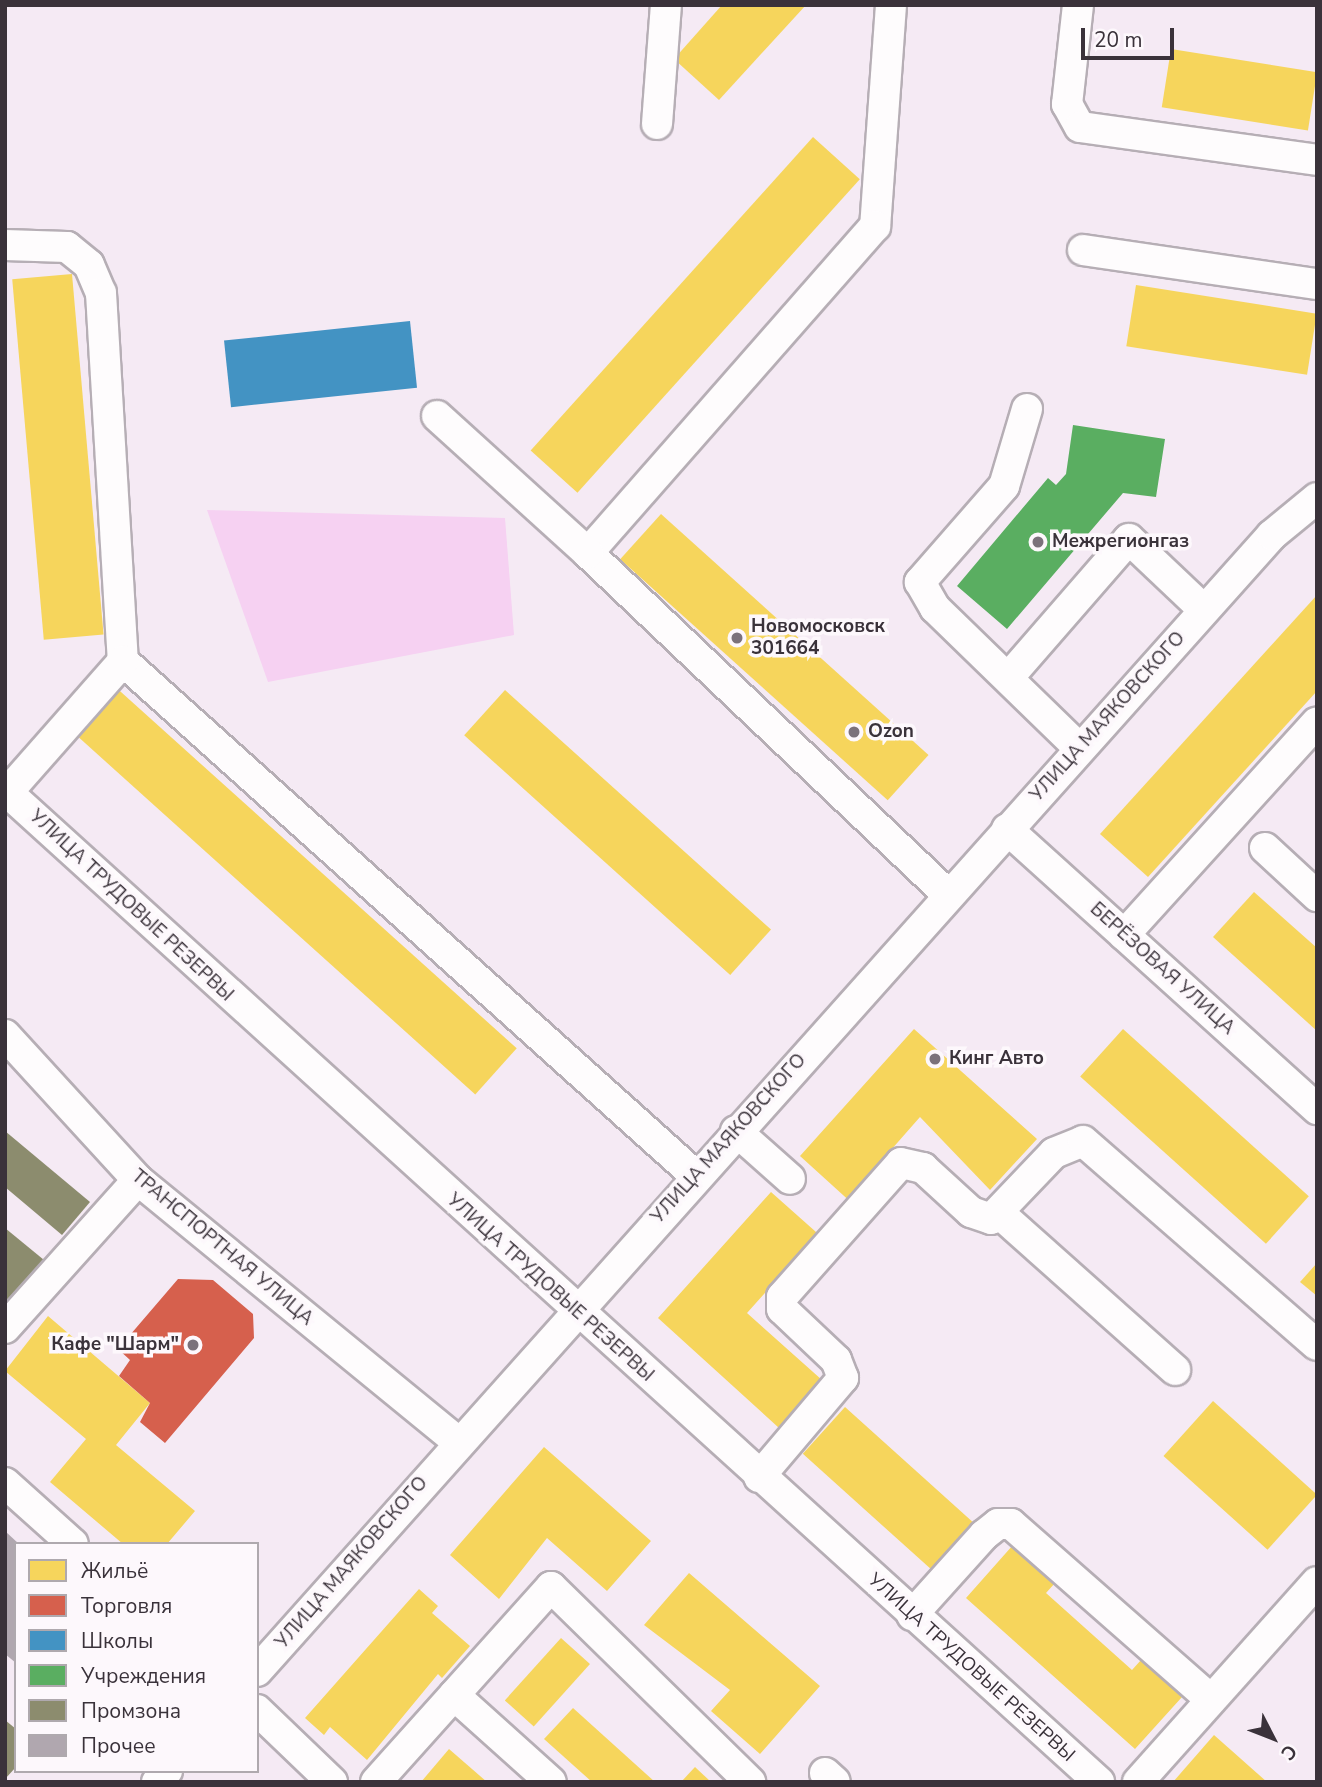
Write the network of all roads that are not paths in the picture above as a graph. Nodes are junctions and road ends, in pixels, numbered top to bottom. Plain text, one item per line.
1 (666, 5) edge
2 (891, 5) edge
3 (1078, 5) edge
4 (657, 124) dead end
5 (1317, 160) edge
6 (5, 245) edge
7 (1083, 250) dead end
8 (1317, 284) edge
9 (1027, 409) dead end
10 (438, 416) dead end
11 (1317, 498) edge
12 (588, 553) junction
13 (1204, 610) junction
14 (123, 661) junction
15 (1008, 678) junction
16 (1317, 722) edge
17 (1080, 749) junction
18 (6, 792) edge
19 (1007, 829) junction
20 (1265, 848) dead end
21 (948, 895) junction
22 (1317, 896) edge
23 (1124, 935) junction
24 (5, 1035) edge
25 (1317, 1109) edge
26 (736, 1131) junction
27 (696, 1176) junction
28 (790, 1179) dead end
29 (138, 1180) junction
30 (999, 1213) junction
31 (574, 1312) junction
32 (5, 1328) edge
33 (1317, 1345) edge
34 (1175, 1370) dead end
35 (457, 1441) junction
36 (759, 1477) junction
37 (5, 1483) edge
38 (71, 1542) edge
39 (1317, 1582) edge
40 (912, 1615) junction
41 (259, 1669) edge
42 (454, 1695) junction
43 (1211, 1700) junction
44 (259, 1712) edge
45 (332, 1782) edge
46 (376, 1782) edge
47 (551, 1782) edge
48 (750, 1782) edge
49 (1099, 1782) edge
50 (1138, 1782) edge

1 - 4 street
2 - 12 street
3 - 5 street
6 - 14 street
7 - 8 street
9 - 15 street
10 - 12 street
11 - 13 street, УЛИЦА МАЯКОВСКОГО
12 - 21 street
13 - 15 street
13 - 17 street, УЛИЦА МАЯКОВСКОГО
14 - 18 street
14 - 27 street
15 - 17 street
16 - 23 street
17 - 19 street, УЛИЦА МАЯКОВСКОГО
18 - 31 street, УЛИЦА ТРУДОВЫЕ РЕЗЕРВЫ
19 - 21 street, УЛИЦА МАЯКОВСКОГО
19 - 23 street, БЕРЁЗОВАЯ УЛИЦА
20 - 22 street
21 - 26 street, УЛИЦА МАЯКОВСКОГО
23 - 25 street, БЕРЁЗОВАЯ УЛИЦА
24 - 29 street, ТРАНСПОРТНАЯ УЛИЦА
26 - 27 street, УЛИЦА МАЯКОВСКОГО
26 - 28 street
27 - 31 street, УЛИЦА МАЯКОВСКОГО
29 - 32 street
29 - 35 street, ТРАНСПОРТНАЯ УЛИЦА
30 - 33 street
30 - 34 street
30 - 36 street
31 - 35 street, УЛИЦА МАЯКОВСКОГО
31 - 36 street, УЛИЦА ТРУДОВЫЕ РЕЗЕРВЫ
35 - 41 street, УЛИЦА МАЯКОВСКОГО
36 - 40 street, УЛИЦА ТРУДОВЫЕ РЕЗЕРВЫ
37 - 38 street
39 - 43 street
40 - 43 street
40 - 49 street, УЛИЦА ТРУДОВЫЕ РЕЗЕРВЫ
42 - 46 street
42 - 47 street
42 - 48 street
43 - 50 street
44 - 45 street

